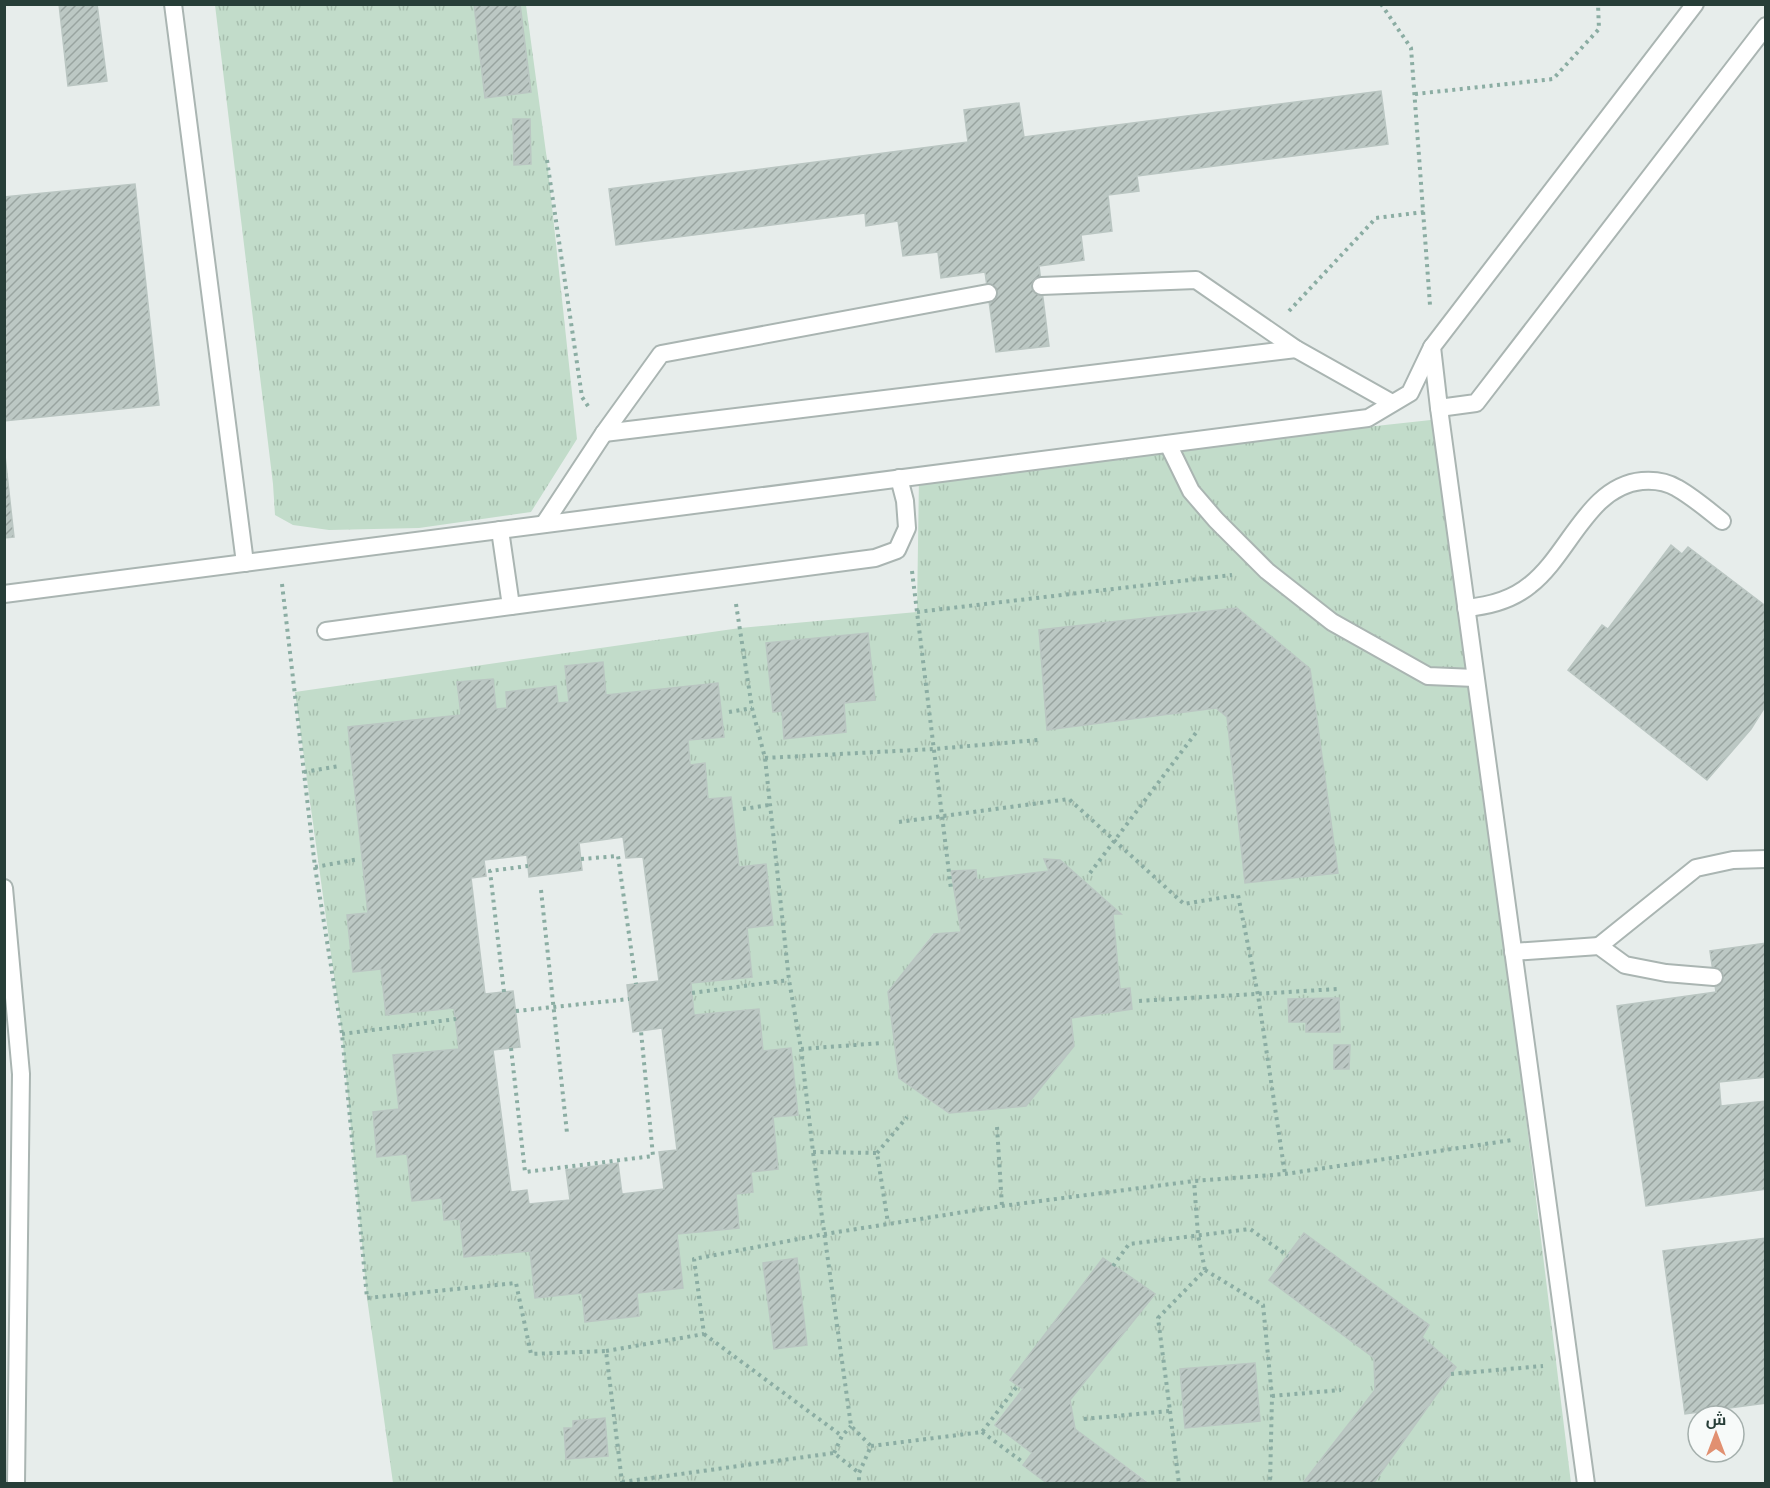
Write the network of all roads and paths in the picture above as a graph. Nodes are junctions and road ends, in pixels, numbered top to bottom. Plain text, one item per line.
1 (174, 4) edge
2 (1381, 4) edge
3 (1598, 4) edge
4 (1695, 4) edge
5 (1766, 26) edge
6 (1415, 94) junction
7 (547, 159) dead end
8 (1424, 212) junction
9 (1041, 286) dead end
10 (988, 293) dead end
11 (1270, 332) junction
12 (1432, 347) junction
13 (1296, 349) junction
14 (1392, 403) junction
15 (1439, 408) junction
16 (604, 433) junction
17 (1168, 444) junction
18 (899, 478) junction
19 (1722, 521) dead end
20 (544, 524) junction
21 (907, 528) junction
22 (500, 530) junction
23 (279, 559) junction
24 (245, 563) junction
25 (1267, 571) junction
26 (731, 577) junction
27 (4, 594) edge
28 (511, 606) junction
29 (1466, 608) junction
30 (917, 612) junction
31 (326, 631) dead end
32 (1475, 678) junction
33 (752, 708) junction
34 (729, 712) dead end
35 (1198, 730) dead end
36 (1038, 740) dead end
37 (934, 749) junction
38 (765, 758) junction
39 (339, 766) dead end
40 (304, 772) junction
41 (769, 805) junction
42 (743, 808) dead end
43 (942, 816) junction
44 (899, 822) dead end
45 (1116, 841) junction
46 (359, 859) dead end
47 (581, 859) dead end
48 (1766, 859) edge
49 (528, 866) dead end
50 (315, 867) junction
51 (1090, 873) dead end
52 (4, 888) edge
53 (951, 889) dead end
54 (540, 890) dead end
55 (1599, 946) junction
56 (1513, 952) junction
57 (1714, 977) dead end
58 (789, 980) junction
59 (636, 984) dead end
60 (1337, 989) dead end
61 (504, 992) dead end
62 (692, 993) dead end
63 (1258, 995) junction
64 (629, 999) dead end
65 (1139, 1001) dead end
66 (553, 1006) junction
67 (516, 1011) dead end
68 (456, 1019) dead end
69 (641, 1030) dead end
70 (342, 1034) junction
71 (882, 1043) dead end
72 (511, 1048) dead end
73 (801, 1049) junction
74 (907, 1117) dead end
75 (997, 1127) dead end
76 (567, 1133) dead end
77 (1538, 1136) junction
78 (813, 1152) junction
79 (877, 1153) junction
80 (1285, 1174) junction
81 (1194, 1181) junction
82 (1002, 1206) junction
83 (888, 1223) junction
84 (825, 1234) junction
85 (1198, 1235) junction
86 (1287, 1256) dead end
87 (1113, 1266) dead end
88 (1205, 1270) junction
89 (704, 1334) junction
90 (606, 1351) junction
91 (1569, 1364) junction
92 (1451, 1374) dead end
93 (1018, 1385) dead end
94 (1341, 1390) dead end
95 (1272, 1396) junction
96 (1170, 1411) junction
97 (1084, 1419) dead end
98 (851, 1426) junction
99 (982, 1432) junction
100 (842, 1436) junction
101 (871, 1446) junction
102 (834, 1454) junction
103 (1024, 1463) dead end
104 (859, 1473) junction
105 (622, 1483) edge
106 (16, 1484) edge
107 (859, 1484) edge
108 (1179, 1484) edge
109 (1270, 1484) edge
110 (1586, 1484) edge

1 - 24 lane
2 - 6 path
3 - 6 path
4 - 12 lane
5 - 15 lane
6 - 8 path
7 - 16 path
8 - 11 path
8 - 12 path
9 - 11 lane
10 - 16 lane
11 - 13 lane
12 - 14 lane
12 - 15 lane
13 - 14 lane
13 - 16 lane
14 - 17 lane
15 - 29 lane
16 - 20 lane
17 - 18 lane
17 - 25 lane
18 - 20 lane
18 - 21 lane
19 - 29 lane
20 - 22 lane
21 - 26 lane
21 - 30 path
22 - 23 lane
22 - 28 lane
23 - 24 lane
23 - 40 path
24 - 27 lane
25 - 30 path
25 - 32 lane
26 - 28 lane
26 - 33 path
28 - 31 lane
29 - 32 lane
30 - 37 path
32 - 56 lane
33 - 34 path
33 - 38 path
35 - 45 path
36 - 37 path
37 - 38 path
37 - 43 path
38 - 41 path
39 - 40 path
40 - 50 path
41 - 42 path
41 - 58 path
43 - 44 path
43 - 45 path
43 - 53 path
45 - 51 path
45 - 63 path
46 - 50 path
47 - 59 path
48 - 55 lane
49 - 61 path
50 - 70 path
52 - 106 lane
54 - 66 path
55 - 56 lane
55 - 57 lane
56 - 77 lane
58 - 62 path
58 - 73 path
60 - 63 path
63 - 65 path
63 - 80 path
64 - 66 path
66 - 67 path
66 - 76 path
68 - 70 path
69 - 72 path
70 - 90 path
71 - 73 path
73 - 78 path
74 - 79 path
75 - 82 path
77 - 80 path
77 - 91 lane
78 - 79 path
78 - 84 path
79 - 83 path
80 - 81 path
81 - 82 path
81 - 85 path
82 - 83 path
83 - 84 path
84 - 89 path
84 - 98 path
85 - 86 path
85 - 87 path
85 - 88 path
88 - 95 path
88 - 96 path
89 - 90 path
89 - 100 path
90 - 105 path
91 - 92 path
91 - 110 lane
93 - 99 path
94 - 95 path
95 - 109 path
96 - 97 path
96 - 108 path
98 - 100 path
98 - 101 path
99 - 101 path
99 - 103 path
100 - 102 path
101 - 104 path
102 - 104 path
102 - 105 path
104 - 107 path

